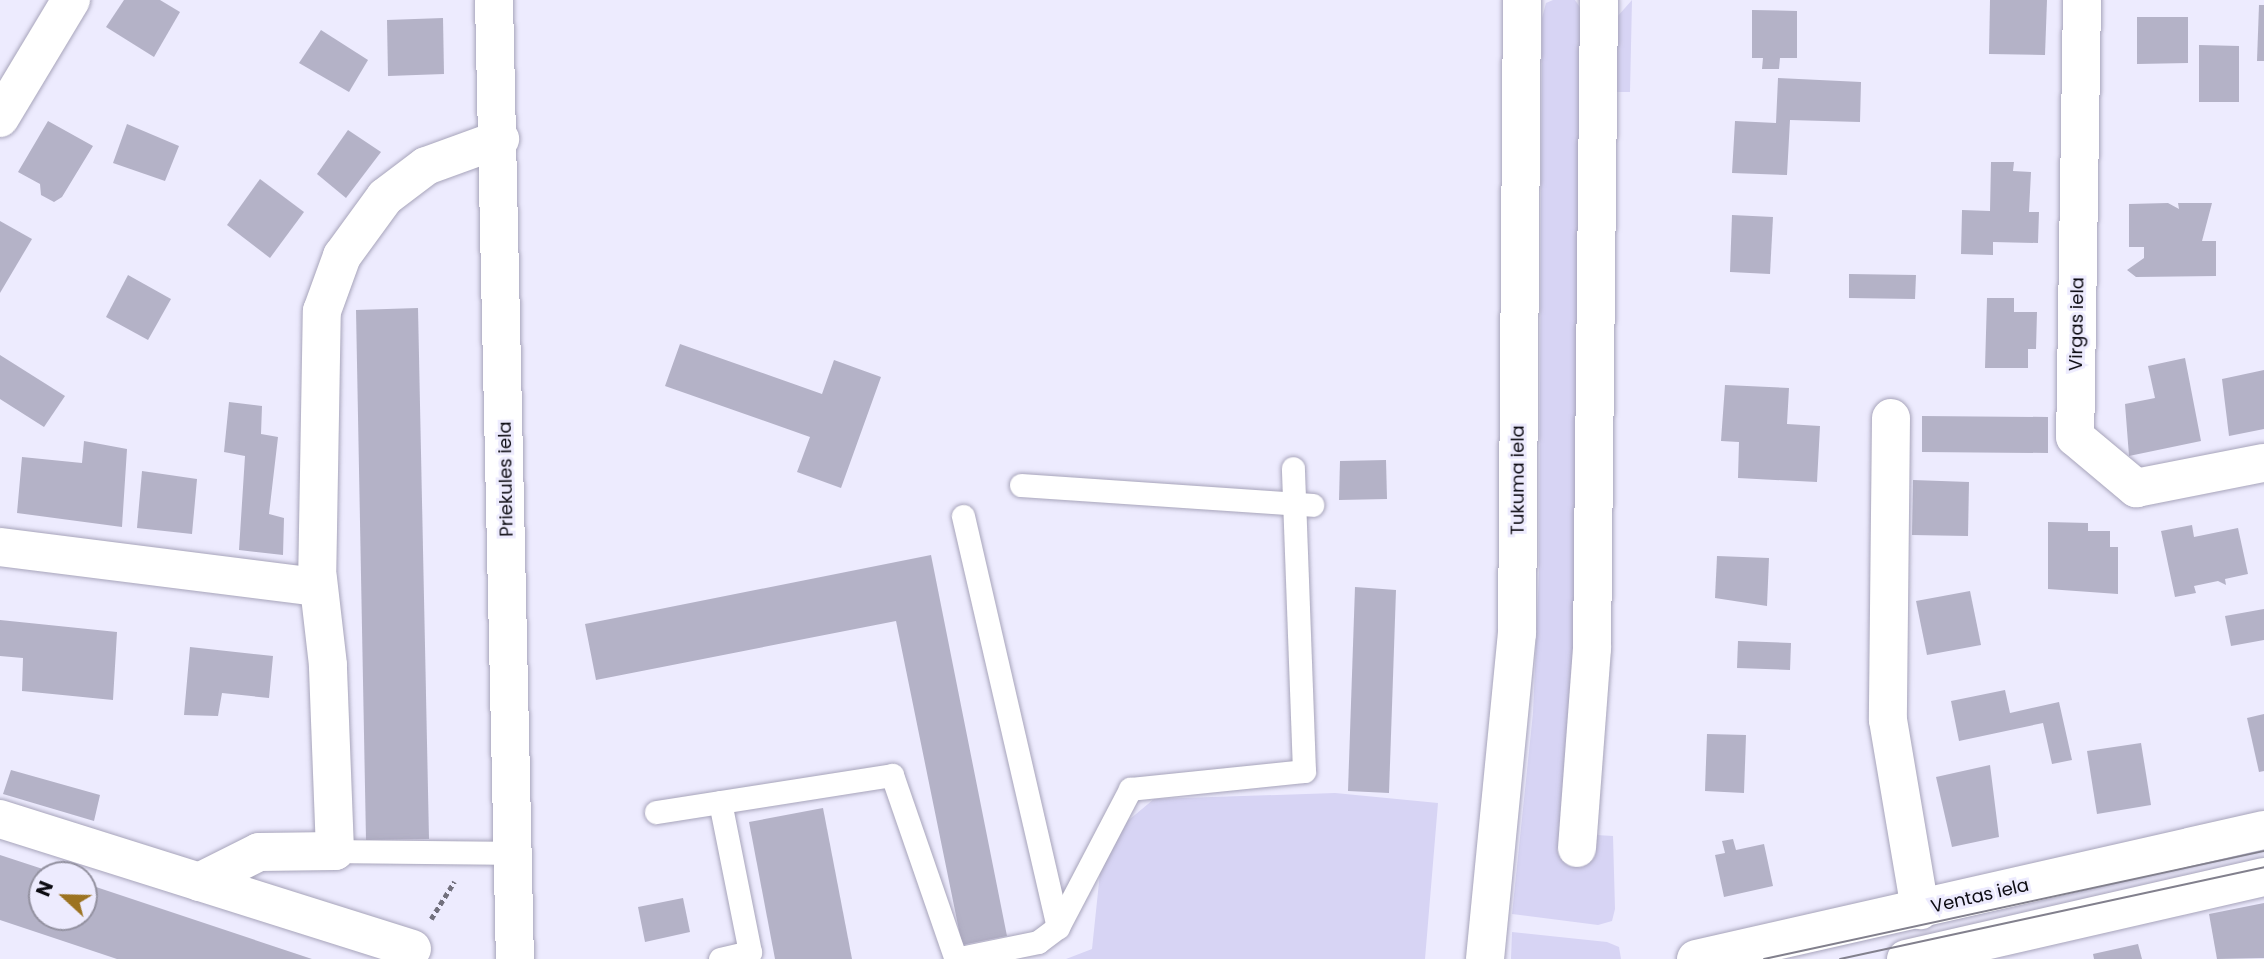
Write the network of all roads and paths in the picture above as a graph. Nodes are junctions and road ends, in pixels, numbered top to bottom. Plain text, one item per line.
1 (71, 0) edge
2 (494, 0) edge
3 (1522, 0) edge
4 (1599, 0) edge
5 (2082, 0) edge
6 (0, 118) edge
7 (500, 139) junction
8 (1891, 418) dead end
9 (2264, 463) edge
10 (1293, 468) dead end
11 (1021, 485) dead end
12 (1303, 506) junction
13 (963, 516) dead end
14 (0, 547) edge
15 (318, 578) junction
16 (720, 802) junction
17 (656, 812) dead end
18 (0, 819) edge
19 (2264, 830) edge
20 (1577, 848) dead end
21 (335, 851) junction
22 (513, 853) junction
23 (471, 854) junction
24 (2264, 877) edge
25 (199, 882) junction
26 (1920, 910) junction
27 (1058, 927) junction
28 (412, 950) joint
29 (955, 958) edge
30 (515, 959) edge
31 (720, 959) edge
32 (1485, 959) edge
33 (1696, 959) edge
34 (1906, 959) edge

1 - 6 street
2 - 7 street, Priekules iela
3 - 32 street, Tukuma iela
4 - 20 street
5 - 9 street, Virgas iela
7 - 15 street
7 - 22 street, Priekules iela
8 - 26 street
10 - 12 lane
11 - 12 lane
12 - 27 lane
13 - 27 lane
14 - 15 street
15 - 21 street
16 - 17 lane
16 - 29 lane
16 - 31 lane
18 - 25 street
19 - 26 street, Ventas iela
21 - 23 lane
21 - 25 street
22 - 23 lane
22 - 30 street, Priekules iela
23 - 28 path
24 - 34 street
25 - 28 street
26 - 33 street, Ventas iela
27 - 29 lane

